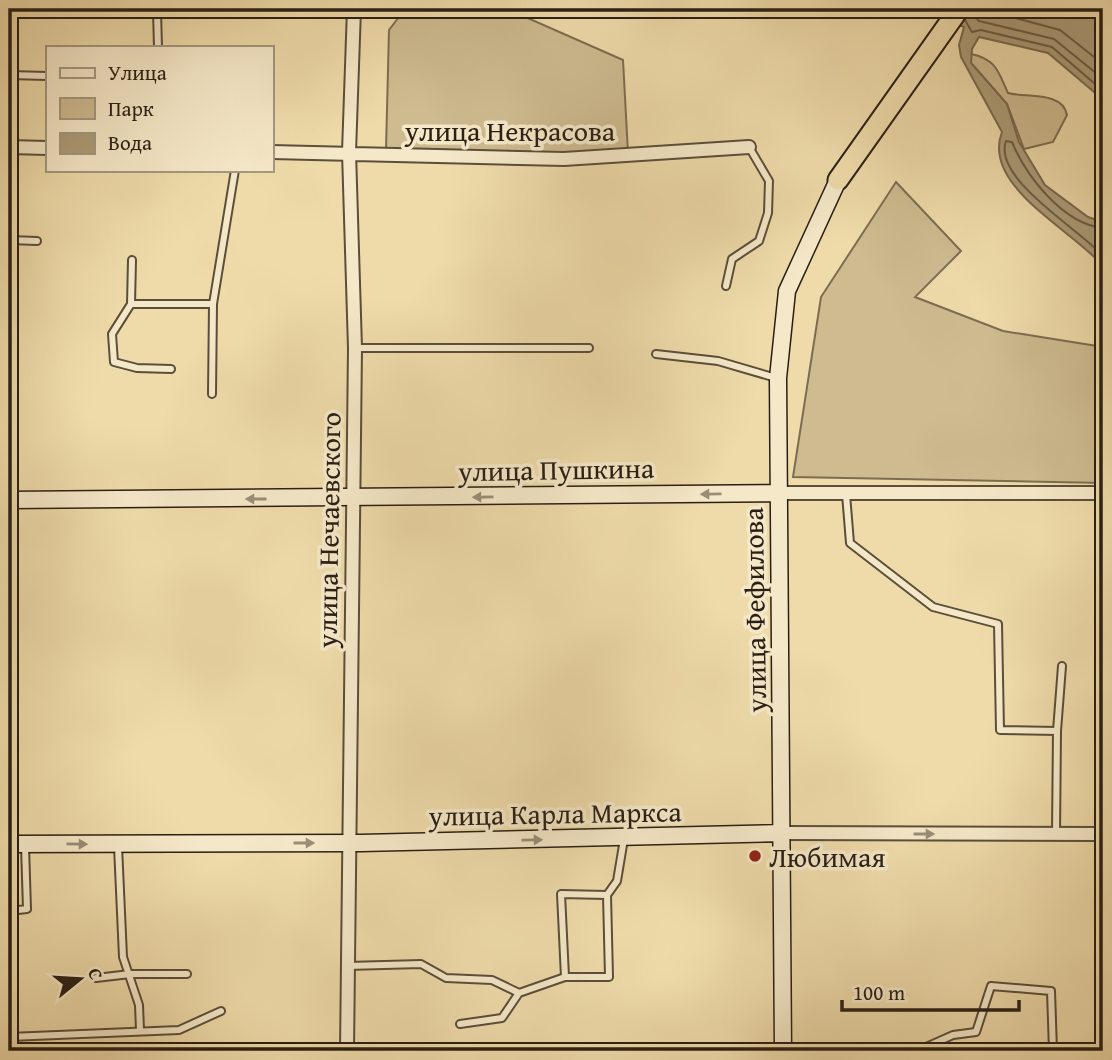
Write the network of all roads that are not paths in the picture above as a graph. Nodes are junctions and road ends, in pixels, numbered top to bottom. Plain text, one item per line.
1 (354, 9) edge
2 (959, 9) edge
3 (157, 11) dead end
4 (158, 46) edge
5 (9, 75) edge
6 (46, 76) edge
7 (9, 147) edge
8 (749, 147) joint
9 (46, 148) edge
10 (273, 152) edge
11 (349, 152) junction
12 (235, 172) edge
13 (838, 180) joint
14 (9, 240) edge
15 (37, 241) dead end
16 (132, 260) dead end
17 (726, 285) dead end
18 (131, 304) junction
19 (213, 304) junction
20 (355, 348) junction
21 (589, 348) dead end
22 (656, 354) dead end
23 (171, 369) dead end
24 (778, 378) junction
25 (212, 394) dead end
26 (779, 493) junction
27 (1103, 493) edge
28 (846, 494) junction
29 (353, 498) junction
30 (9, 500) edge
31 (1062, 666) dead end
32 (1057, 732) junction
33 (783, 833) junction
34 (1056, 834) junction
35 (1103, 834) edge
36 (624, 839) junction
37 (349, 843) junction
38 (17, 844) edge
39 (118, 845) junction
40 (607, 895) junction
41 (9, 911) edge
42 (347, 966) junction
43 (130, 974) junction
44 (187, 974) dead end
45 (96, 978) dead end
46 (565, 978) junction
47 (519, 993) junction
48 (221, 1011) dead end
49 (460, 1024) dead end
50 (140, 1030) junction
51 (9, 1037) edge
52 (347, 1051) edge
53 (783, 1051) edge
54 (917, 1051) edge
55 (1053, 1051) edge

1 - 11 street, улица Нечаевского
2 - 13 highway
3 - 4 lane
5 - 6 lane
7 - 9 street
8 - 11 street, улица Некрасова
8 - 17 lane
10 - 11 street, улица Некрасова
11 - 20 street, улица Нечаевского
12 - 19 lane
13 - 24 main road, улица Фефилова
14 - 15 lane
16 - 18 lane
18 - 19 lane
18 - 23 lane
19 - 25 lane
20 - 21 lane
20 - 29 street, улица Нечаевского
22 - 24 lane
24 - 26 main road, улица Фефилова
26 - 28 street, улица Пушкина
26 -> 29 main road, улица Пушкина
26 - 33 main road, улица Фефилова
27 - 28 street, улица Пушкина
28 - 32 lane
29 -> 30 main road, улица Пушкина
29 - 37 street, улица Нечаевского
31 - 32 lane
32 - 34 lane
33 -> 34 street, улица Карла Маркса
33 - 36 main road, улица Карла Маркса
33 - 53 main road, улица Фефилова
34 - 35 street, улица Карла Маркса
37 -> 36 main road, улица Карла Маркса
36 - 40 lane
39 -> 37 main road, улица Карла Маркса
37 - 42 street, улица Нечаевского
38 -> 39 main road, улица Карла Маркса
38 - 41 lane
39 - 43 lane
40 - 46 lane
40 - 46 lane
42 - 47 lane
42 - 52 street, улица Нечаевского
43 - 44 lane
43 - 45 lane
43 - 50 lane
46 - 47 lane
47 - 49 lane
48 - 50 lane
50 - 51 lane
54 - 55 lane

